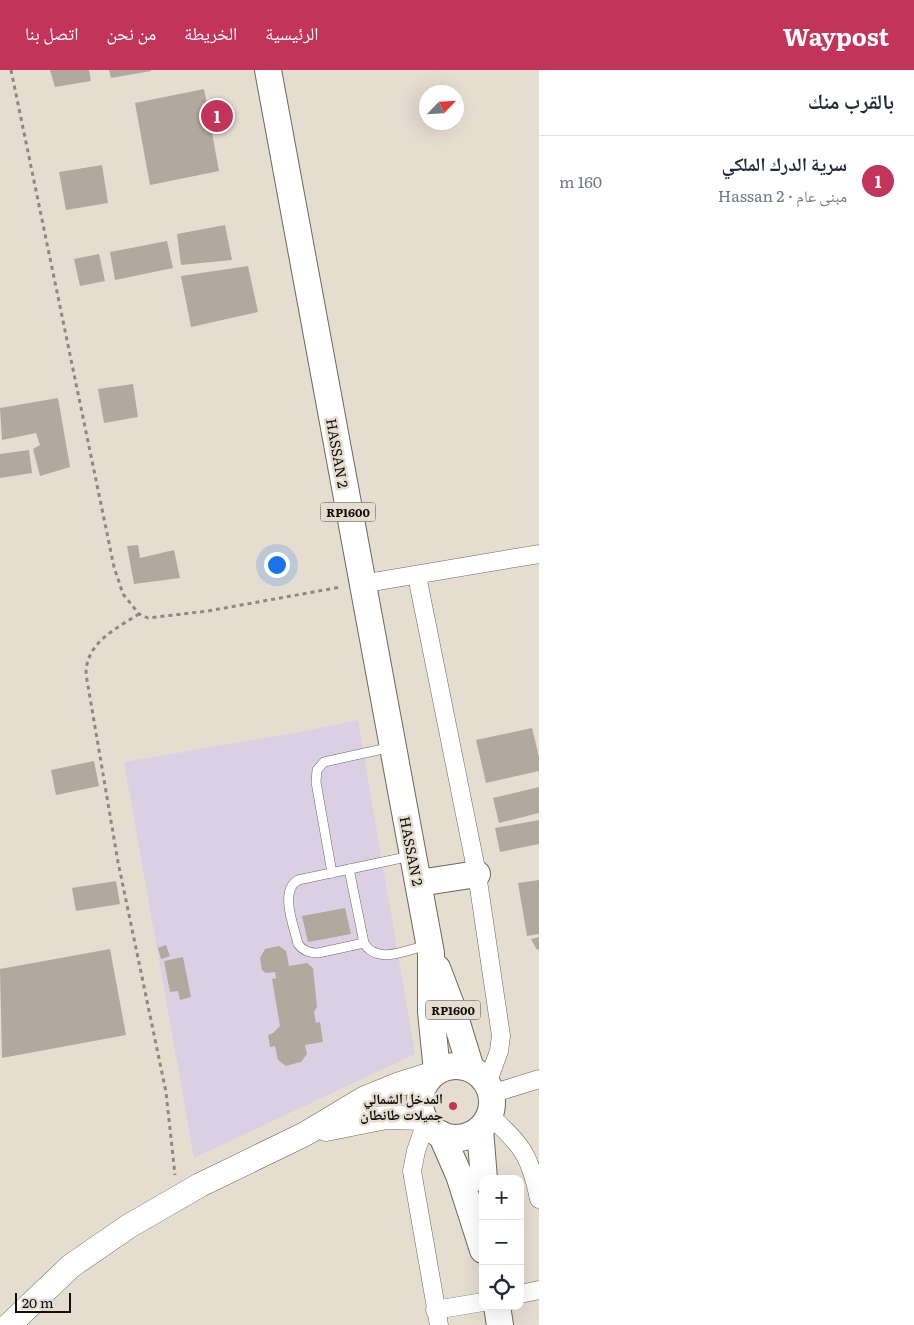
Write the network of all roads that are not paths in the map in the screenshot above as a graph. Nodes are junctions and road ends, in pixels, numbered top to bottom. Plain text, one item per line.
1 (268, 70) edge
2 (539, 554) edge
3 (417, 576) junction
4 (362, 584) junction
5 (392, 747) junction
6 (413, 855) junction
7 (349, 869) junction
8 (332, 873) junction
9 (477, 874) junction
10 (419, 883) junction
11 (364, 943) junction
12 (430, 949) junction
13 (434, 1073) junction
14 (539, 1079) edge
15 (484, 1098) junction
16 (430, 1125) junction
17 (305, 1134) junction
18 (484, 1175) edge
19 (539, 1199) edge
20 (479, 1238) edge
21 (539, 1290) edge
22 (524, 1293) edge
23 (479, 1303) edge
24 (498, 1310) edge
25 (437, 1318) edge
26 (9, 1325) edge
27 (500, 1325) edge

1 - 4 main road, HASSAN 2 / RP1600
2 - 3 street
3 - 4 street
3 - 9 street
4 - 5 main road, HASSAN 2 / RP1600
5 - 6 main road, HASSAN 2 / RP1600
5 - 8 lane
6 - 7 lane
6 - 10 main road, HASSAN 2 / RP1600
7 - 8 lane
7 - 11 lane
8 - 11 lane
9 - 10 main road
9 - 15 street
10 - 12 main road, HASSAN 2 / RP1600
11 - 12 lane
12 - 13 main road, RP1600
12 - 15 main road, RP1600
13 - 15 main road
13 - 16 main road
13 - 17 main road
14 - 15 street
15 - 16 main road
15 - 18 main road
15 - 19 street
16 - 17 main road
16 - 20 main road
16 - 25 street
17 - 26 main road
21 - 22 street
23 - 25 street
24 - 27 main road

